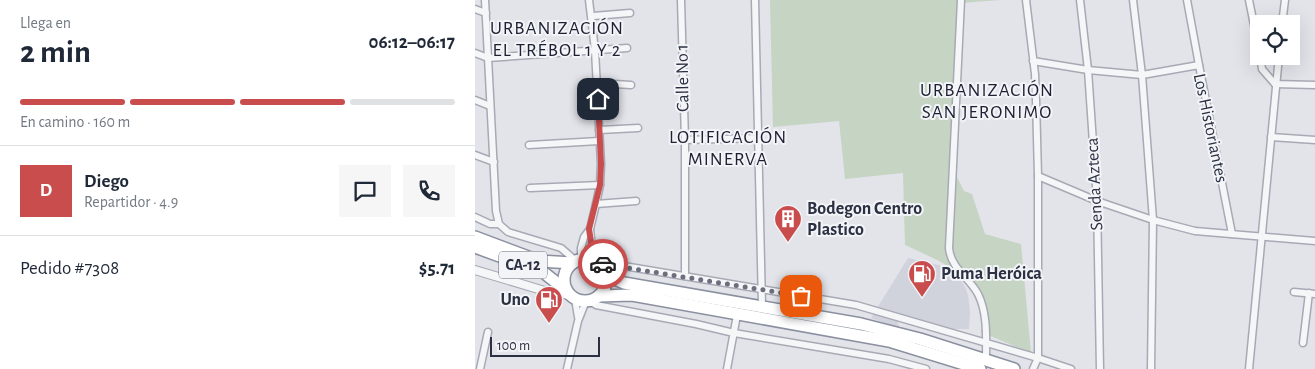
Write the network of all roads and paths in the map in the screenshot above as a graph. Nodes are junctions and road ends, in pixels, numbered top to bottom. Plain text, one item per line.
1 (485, 0) edge
2 (589, 0) edge
3 (681, 0) edge
4 (755, 0) edge
5 (961, 0) edge
6 (1026, 0) edge
7 (1079, 0) edge
8 (1133, 0) edge
9 (1187, 0) edge
10 (1249, 0) edge
11 (1285, 0) edge
12 (475, 9) edge
13 (630, 12) dead end
14 (486, 14) junction
15 (1252, 15) edge
16 (1284, 15) edge
17 (593, 16) junction
18 (627, 48) dead end
19 (595, 50) junction
20 (475, 53) edge
21 (489, 58) junction
22 (1033, 61) junction
23 (1199, 65) junction
24 (1261, 65) edge
25 (1278, 65) edge
26 (1088, 70) junction
27 (1142, 75) junction
28 (597, 83) junction
29 (1275, 84) junction
30 (631, 85) dead end
31 (1315, 85) edge
32 (475, 100) edge
33 (490, 106) junction
34 (638, 128) dead end
35 (599, 130) junction
36 (1271, 137) junction
37 (759, 138) junction
38 (685, 140) junction
39 (1315, 140) edge
40 (599, 141) junction
41 (529, 145) dead end
42 (475, 155) edge
43 (493, 162) junction
44 (1038, 176) junction
45 (600, 185) junction
46 (530, 188) dead end
47 (636, 201) dead end
48 (1097, 201) junction
49 (596, 204) junction
50 (475, 217) edge
51 (1153, 220) junction
52 (499, 224) junction
53 (589, 229) junction
54 (1232, 234) junction
55 (475, 237) edge
56 (1262, 237) junction
57 (1315, 241) edge
58 (475, 247) edge
59 (577, 261) junction
60 (598, 265) junction
61 (475, 270) edge
62 (685, 276) junction
63 (763, 290) junction
64 (1294, 292) dead end
65 (1312, 294) edge
66 (581, 297) junction
67 (762, 306) junction
68 (888, 314) junction
69 (737, 315) junction
70 (1306, 319) junction
71 (1315, 320) edge
72 (578, 321) junction
73 (881, 328) junction
74 (488, 332) dead end
75 (734, 333) junction
76 (1303, 343) dead end
77 (986, 344) junction
78 (1038, 358) junction
79 (983, 364) edge
80 (480, 369) edge
81 (567, 369) edge
82 (727, 369) edge
83 (926, 369) edge
84 (1014, 369) edge
85 (1033, 369) edge
86 (1071, 369) edge
87 (1099, 369) edge
88 (1151, 369) edge
89 (1249, 369) edge

1 - 14 street
2 - 17 street
3 - 38 street, Calle No 1
4 - 37 street
5 - 77 street
6 - 22 street
7 - 26 street, Senda Azteca
8 - 27 street
9 - 23 street
10 - 15 street
11 - 16 street
12 - 14 street
13 - 17 street
14 - 21 street
17 - 19 street
18 - 19 street
19 - 21 street
19 - 28 street
20 - 21 street
21 - 33 street
22 - 26 street, Los Historiantes
22 - 44 street
23 - 27 street, Los Historiantes
23 - 54 street, Los Historiantes
24 - 29 street
25 - 29 street
26 - 27 street, Los Historiantes
26 - 48 street, Senda Azteca
27 - 51 street
28 - 30 street
28 - 35 street
29 - 31 street
29 - 36 street
32 - 33 street
33 - 43 street
34 - 35 street
35 - 40 street
36 - 39 street
36 - 56 street
37 - 38 street
37 - 63 street
38 - 62 street, Calle No 1
40 - 41 street
40 - 45 street
42 - 43 street
43 - 52 street
44 - 48 street
44 - 78 street
45 - 46 street
45 - 49 street
47 - 49 street
48 - 51 street
48 - 87 street, Senda Azteca
49 - 53 street
50 - 52 street
51 - 54 street
51 - 88 street
52 - 59 street
53 - 59 street
53 - 60 street
54 - 56 street
55 - 59 highway, CA-12
56 - 57 street
56 - 89 street
58 - 66 highway, CA-12
59 - 60 highway, CA-12
59 - 66 highway, CA-12
60 - 62 street
60 - 66 highway
60 - 67 highway, CA-12
61 - 66 street
62 - 63 street
63 - 67 street
63 - 68 street
64 - 65 street
65 - 70 street
66 - 69 highway, CA-12
66 - 72 street
66 - 72 street
66 - 75 street
67 - 73 highway, CA-12
68 - 73 street
68 - 77 street
69 - 75 street
69 - 79 highway, CA-12
70 - 71 street
70 - 76 street
72 - 81 street
73 - 79 highway, CA-12
74 - 80 street
75 - 82 street
75 - 83 street
77 - 78 street
77 - 79 street
78 - 85 street
78 - 86 street
79 - 84 highway, CA-12

